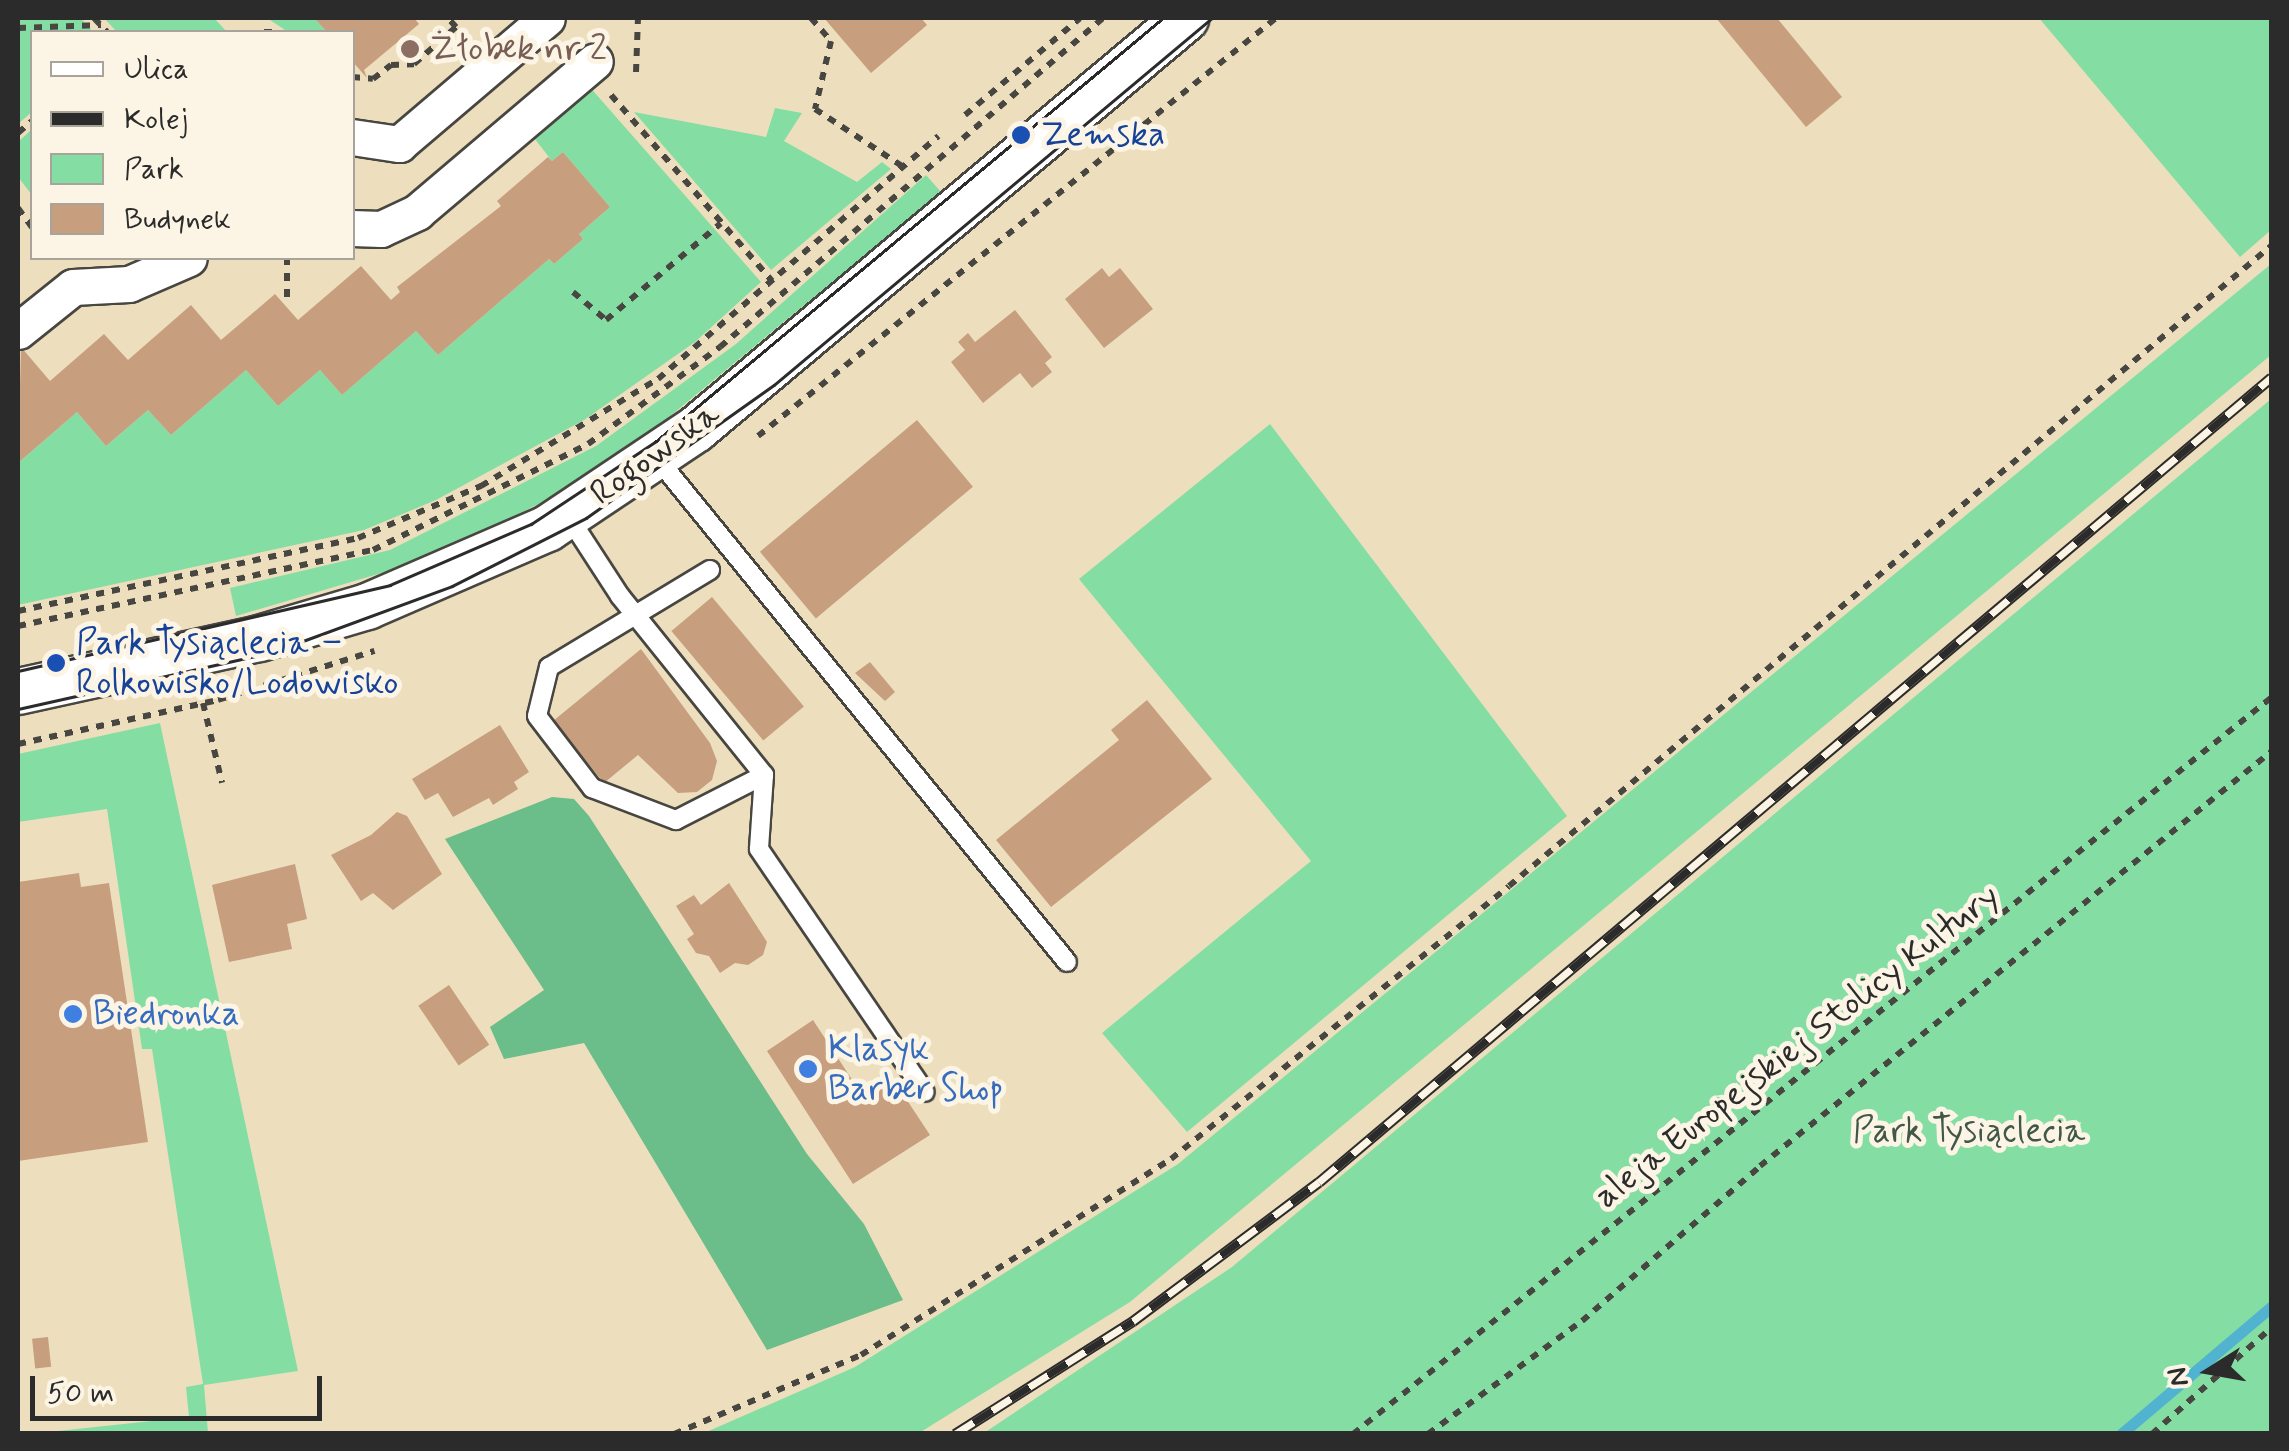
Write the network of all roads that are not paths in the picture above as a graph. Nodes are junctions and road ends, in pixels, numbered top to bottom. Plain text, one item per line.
1 (547, 18) edge
2 (1185, 18) edge
3 (591, 64) road end
4 (355, 137) edge
5 (355, 228) edge
6 (184, 260) edge
7 (18, 332) edge
8 (656, 457) junction
9 (568, 515) junction
10 (710, 570) dead end
11 (632, 611) junction
12 (18, 691) edge
13 (764, 775) junction
14 (1067, 962) dead end
15 (925, 1092) dead end

1 - 4 street
2 - 8 street, Rogowska
3 - 5 street
6 - 7 street
8 - 9 street, Rogowska
8 - 14 lane
9 - 11 lane
9 - 12 street, Rogowska
10 - 11 lane
11 - 13 lane
11 - 13 lane
13 - 15 lane

